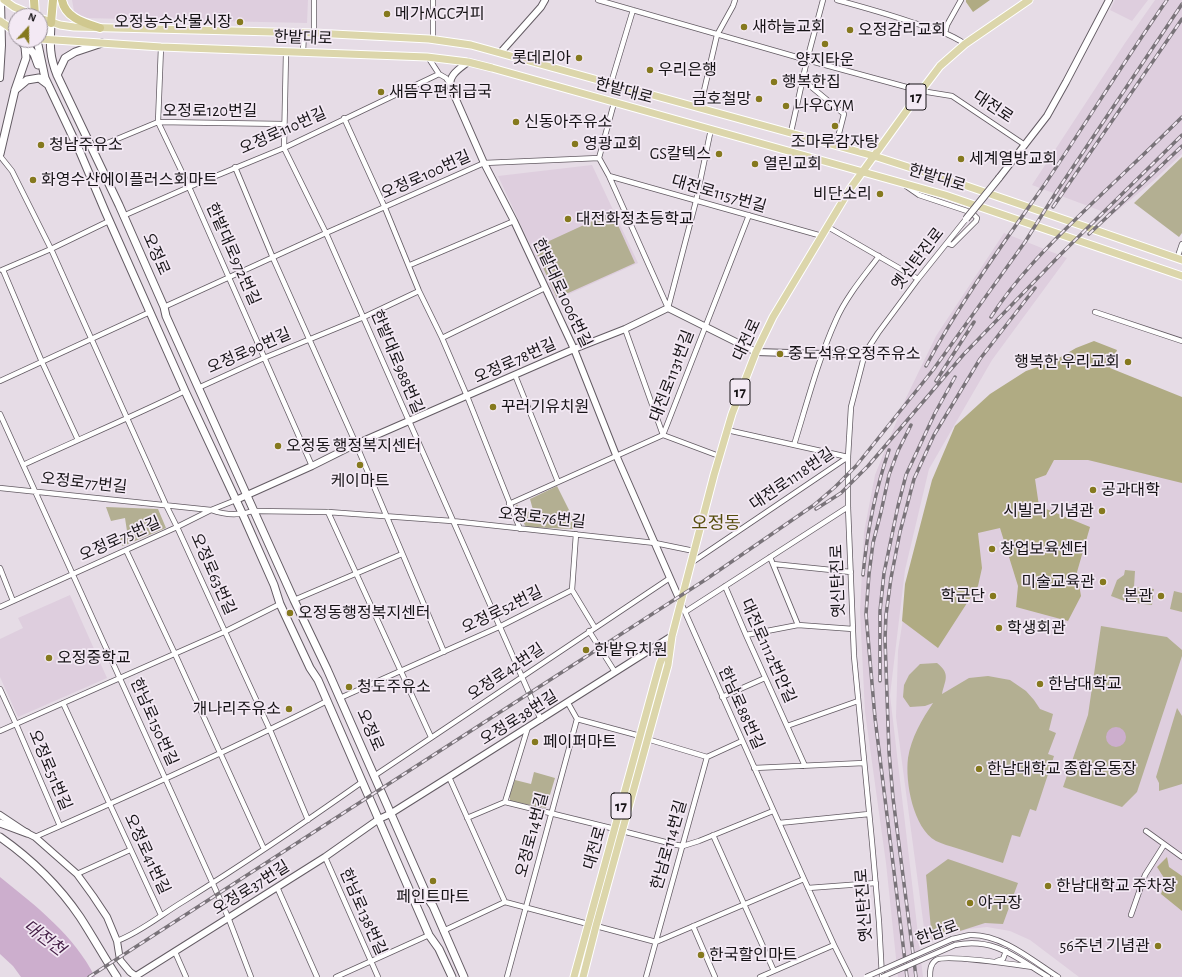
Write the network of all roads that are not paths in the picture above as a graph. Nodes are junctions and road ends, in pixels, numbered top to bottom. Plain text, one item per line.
1 (3, 0) edge
2 (53, 0) edge
3 (62, 0) edge
4 (314, 0) edge
5 (433, 0) edge
6 (545, 0) edge
7 (598, 0) edge
8 (735, 0) edge
9 (823, 0) edge
10 (837, 0) edge
11 (961, 0) edge
12 (1029, 0) edge
13 (1109, 0) edge
14 (16, 8) edge
15 (633, 10) junction
16 (48, 22) edge
17 (51, 23) junction
18 (100, 28) junction
19 (304, 32) junction
20 (314, 33) junction
21 (945, 33) junction
22 (717, 35) junction
23 (50, 40) junction
24 (433, 40) junction
25 (102, 43) junction
26 (964, 44) junction
27 (160, 47) junction
28 (25, 48) edge
29 (29, 48) edge
30 (38, 48) edge
31 (286, 52) junction
32 (303, 52) junction
33 (501, 52) junction
34 (427, 57) junction
35 (807, 60) junction
36 (468, 62) junction
37 (439, 74) junction
38 (57, 75) junction
39 (0, 78) edge
40 (45, 78) junction
41 (803, 80) junction
42 (450, 84) junction
43 (611, 84) junction
44 (15, 90) junction
45 (921, 90) junction
46 (54, 95) junction
47 (614, 103) junction
48 (700, 108) junction
49 (344, 118) junction
50 (158, 122) junction
51 (284, 124) junction
52 (711, 129) junction
53 (791, 132) junction
54 (836, 145) junction
55 (1025, 145) junction
56 (284, 148) junction
57 (93, 149) junction
58 (0, 155) edge
59 (874, 156) junction
60 (599, 158) junction
61 (484, 163) junction
62 (235, 167) junction
63 (863, 171) junction
64 (609, 176) junction
65 (898, 181) junction
66 (189, 186) junction
67 (696, 201) junction
68 (385, 208) junction
69 (749, 215) junction
70 (123, 216) junction
71 (966, 219) joint
72 (109, 221) junction
73 (514, 221) junction
74 (828, 227) junction
75 (326, 233) junction
76 (822, 236) junction
77 (948, 243) junction
78 (1182, 244) edge
79 (51, 249) junction
80 (879, 256) junction
81 (273, 258) junction
82 (1180, 259) edge
83 (410, 265) junction
84 (1, 270) edge
85 (1182, 276) edge
86 (229, 279) junction
87 (918, 279) junction
88 (545, 288) junction
89 (419, 291) junction
90 (164, 307) junction
91 (668, 308) junction
92 (150, 312) junction
93 (1095, 312) dead end
94 (364, 318) junction
95 (705, 327) junction
96 (625, 329) junction
97 (310, 338) junction
98 (442, 338) junction
99 (92, 339) junction
100 (1182, 341) edge
101 (574, 349) junction
102 (756, 352) junction
103 (865, 353) junction
104 (822, 354) junction
105 (264, 358) junction
106 (42, 362) junction
107 (515, 375) junction
108 (0, 381) edge
109 (198, 388) junction
110 (185, 391) junction
111 (467, 396) junction
112 (0, 414) edge
113 (127, 419) junction
114 (408, 421) junction
115 (727, 430) junction
116 (663, 435) junction
117 (78, 440) junction
118 (356, 444) junction
119 (794, 445) junction
120 (616, 455) junction
121 (720, 456) junction
122 (848, 457) junction
123 (23, 466) junction
124 (312, 466) junction
125 (558, 482) junction
126 (0, 488) edge
127 (35, 491) junction
128 (246, 496) junction
129 (236, 500) junction
130 (509, 504) junction
131 (166, 505) junction
132 (848, 507) junction
133 (211, 510) junction
134 (254, 512) junction
135 (328, 512) junction
136 (243, 515) junction
137 (386, 517) junction
138 (452, 521) junction
139 (177, 527) junction
140 (520, 529) junction
141 (576, 534) junction
142 (655, 543) junction
143 (126, 550) junction
144 (694, 551) junction
145 (402, 554) junction
146 (770, 557) junction
147 (691, 563) junction
148 (773, 564) junction
149 (0, 568) edge
150 (851, 572) junction
151 (72, 574) junction
152 (356, 574) junction
153 (670, 578) junction
154 (725, 586) junction
155 (572, 590) junction
156 (294, 600) junction
157 (14, 601) junction
158 (681, 603) junction
159 (280, 604) junction
160 (0, 607) edge
161 (685, 612) junction
162 (798, 625) junction
163 (499, 627) junction
164 (595, 628) junction
165 (853, 629) junction
166 (590, 631) junction
167 (224, 632) junction
168 (746, 635) junction
169 (672, 636) junction
170 (444, 652) junction
171 (175, 654) junction
172 (400, 671) junction
173 (616, 672) junction
174 (522, 677) junction
175 (120, 678) junction
176 (765, 678) junction
177 (0, 689) edge
178 (722, 697) junction
179 (340, 698) junction
180 (858, 701) junction
181 (327, 702) junction
182 (63, 703) junction
183 (568, 703) junction
184 (577, 719) junction
185 (541, 720) junction
186 (16, 724) junction
187 (787, 726) junction
188 (528, 728) junction
189 (270, 730) junction
190 (0, 731) edge
191 (431, 737) junction
192 (644, 738) junction
193 (742, 741) junction
194 (221, 753) junction
195 (707, 757) junction
196 (864, 762) junction
197 (805, 766) junction
198 (754, 768) junction
199 (374, 776) junction
200 (449, 777) junction
201 (165, 779) junction
202 (362, 782) junction
203 (506, 802) junction
204 (110, 804) junction
205 (773, 811) junction
206 (551, 813) junction
207 (390, 814) junction
208 (869, 814) junction
209 (0, 815) edge
210 (467, 818) junction
211 (379, 819) junction
212 (308, 820) junction
213 (0, 823) edge
214 (779, 823) junction
215 (60, 826) junction
216 (618, 830) junction
217 (1146, 831) dead end
218 (27, 833) junction
219 (713, 835) junction
220 (0, 837) edge
221 (35, 837) junction
222 (1164, 845) junction
223 (683, 846) junction
224 (264, 849) junction
225 (130, 850) junction
226 (324, 857) junction
227 (1182, 857) edge
228 (77, 874) junction
229 (804, 879) junction
230 (212, 883) junction
231 (876, 883) junction
232 (277, 887) junction
233 (808, 888) junction
234 (505, 902) junction
235 (744, 904) junction
236 (526, 907) junction
237 (161, 915) junction
238 (1131, 915) dead end
239 (228, 917) junction
240 (592, 925) junction
241 (693, 926) junction
242 (443, 930) junction
243 (429, 935) junction
244 (117, 941) junction
245 (656, 942) junction
246 (834, 945) junction
247 (1006, 951) junction
248 (175, 952) junction
249 (371, 961) junction
250 (996, 962) junction
251 (1032, 968) junction
252 (774, 971) junction
253 (117, 977) edge
254 (137, 977) edge
255 (186, 977) edge
256 (250, 977) edge
257 (317, 977) edge
258 (336, 977) edge
259 (378, 977) edge
260 (452, 977) edge
261 (464, 977) edge
262 (506, 977) edge
263 (574, 977) edge
264 (583, 977) edge
265 (646, 977) edge
266 (715, 977) edge
267 (760, 977) edge
268 (850, 977) edge
269 (866, 977) edge
270 (882, 977) edge
271 (930, 977) edge
272 (1048, 977) edge
273 (1058, 977) edge

1 - 14 main road
1 - 39 street
2 - 17 highway
3 - 18 highway
4 - 20 street
5 - 24 street
6 - 33 street
7 - 15 street
8 - 22 street
9 - 35 street
10 - 21 street
11 - 21 street
12 - 26 main road, 대전로 / 17
13 - 55 street
15 - 22 street
15 - 43 street
16 - 17 main road, 한밭대로
17 - 18 main road, 한밭대로
17 - 23 main road, 오정로
18 - 19 main road, 한밭대로
19 - 20 main road, 한밭대로
19 - 32 street
20 - 24 main road, 한밭대로
21 - 26 street
22 - 35 street
22 - 48 street
23 - 25 main road, 한밭대로
23 - 38 main road, 오정로
24 - 33 main road, 한밭대로
25 - 27 main road, 한밭대로
25 - 38 main road
26 - 45 main road, 대전로 / 17
27 - 31 main road, 한밭대로
27 - 50 street, 한밭대로972번길
28 - 44 main road
29 - 40 main road
30 - 40 main road, 오정로
31 - 32 main road, 한밭대로
31 - 51 street, 한밭대로988번길
32 - 34 main road, 한밭대로
33 - 43 main road, 한밭대로
34 - 36 main road, 한밭대로
34 - 37 street
35 - 41 street
35 - 45 street
36 - 42 street
36 - 47 main road, 한밭대로
37 - 42 street
37 - 49 street, 오정로110번길
38 - 57 main road, 오정로
40 - 46 main road, 오정로
41 - 53 street
41 - 54 street
42 - 61 street, 한밭대로1006번길
43 - 48 main road, 한밭대로
44 - 46 main road
44 - 58 main road
45 - 55 street, 대전로
45 - 59 main road, 대전로 / 17
46 - 72 main road, 오정로
47 - 52 main road, 한밭대로
47 - 60 street
48 - 53 main road, 한밭대로
49 - 56 street, 오정로110번길
49 - 68 street
50 - 51 street, 오정로120번길
50 - 57 street, 오정로120번길
50 - 66 street, 한밭대로972번길
51 - 56 street, 한밭대로988번길
52 - 63 main road, 한밭대로
52 - 67 street
53 - 54 main road, 한밭대로
54 - 59 main road, 한밭대로
55 - 71 street, bridge
56 - 62 street, 오정로110번길
56 - 75 street, 한밭대로988번길
57 - 70 main road, 오정로
58 - 79 street, 오정로77번길
59 - 63 main road, 대전로 / 17
59 - 82 main road, 한밭대로
60 - 61 street, 오정로100번길
60 - 64 street
61 - 68 street, 오정로100번길
61 - 73 street, 한밭대로1006번길
62 - 66 street, 오정로110번길
62 - 81 street
63 - 65 main road, 한밭대로
63 - 74 main road, 대전로 / 17
64 - 67 street, 대전로1157번길
64 - 91 street
65 - 77 street
65 - 85 main road, 한밭대로
66 - 70 street, 오정로110번길
66 - 86 street, 한밭대로972번길
67 - 69 street, 대전로1157번길
67 - 91 street
68 - 75 street, 오정로100번길
68 - 83 street
69 - 76 street, 대전로1157번길
69 - 95 street
70 - 90 main road, 오정로
71 - 77 street, 옛신탄진로
72 - 79 street
72 - 92 main road, 오정로
73 - 83 street
73 - 88 street, 한밭대로1006번길
74 - 76 main road, 대전로 / 17
74 - 80 street
75 - 81 street, 오정로100번길
75 - 94 street, 한밭대로988번길
76 - 102 main road, 대전로 / 17
77 - 87 street, 옛신탄진로
78 - 82 street
79 - 84 street
79 - 99 street, 오정로77번길
80 - 87 street
80 - 104 street
81 - 86 street, 오정로100번길
81 - 97 street, 오정로90번길
83 - 89 street
84 - 106 street
86 - 90 street, 오정로100번길
86 - 105 street, 한밭대로972번길
87 - 103 street, 옛신탄진로
88 - 98 street
88 - 101 street, 한밭대로1006번길
89 - 94 street, 오정로90번길
89 - 98 street
90 - 109 main road, 오정로
91 - 95 street
91 - 96 street, 오정로78번길
92 - 99 street
92 - 110 main road, 오정로
93 - 100 street
94 - 97 street, 오정로90번길
94 - 114 street, 한밭대로988번길
95 - 102 street
95 - 116 street, 대전로1131번길
96 - 101 street, 오정로78번길
96 - 116 street, 대전로1131번길
97 - 105 street, 오정로90번길
97 - 118 street
98 - 111 street
99 - 106 street
99 - 113 street, 오정로77번길
101 - 107 street, 오정로78번길
101 - 120 street, 한밭대로1006번길
102 - 104 street
102 - 115 main road, 대전로 / 17
103 - 104 street
103 - 122 street, 옛신탄진로
104 - 119 street
105 - 109 street, 오정로90번길
105 - 124 street, 한밭대로972번길
106 - 108 street
106 - 117 street
107 - 111 street, 오정로78번길
107 - 125 street
109 - 128 main road, 오정로
110 - 113 street
110 - 129 main road, 오정로
111 - 114 street, 오정로78번길
111 - 130 street
112 - 123 street, 한남로150번길
113 - 117 street
113 - 131 street, 오정로77번길
114 - 118 street, 오정로78번길
114 - 138 street, 한밭대로988번길
115 - 119 street
115 - 121 main road, 대전로 / 17
116 - 120 street, 대전로1131번길
116 - 121 street, 대전로1131번길
117 - 123 street
118 - 124 street, 오정로78번길
118 - 137 street
119 - 122 street
120 - 125 street, 대전로1131번길
120 - 142 street, 한밭대로1006번길
121 - 144 main road, 대전로 / 17
122 - 132 street, 옛신탄진로
122 - 147 street, 대전로1118번길
123 - 127 street, 한남로150번길
124 - 128 street, 오정로78번길
125 - 130 street, 대전로1131번길
126 - 127 street, 오정로77번길
127 - 131 street, 오정로77번길
127 - 151 street, 한남로150번길
128 - 129 street
128 - 134 main road, 오정로
129 - 133 street, 오정로75번길
129 - 136 main road, 오정로
130 - 140 street
131 - 133 street, 오정로77번길
131 - 139 street, 오정로63번길
132 - 146 street
132 - 150 street, 옛신탄진로
133 - 136 street, 오정로77번길
133 - 139 street, 오정로75번길
134 - 135 street, 오정로76번길
134 - 136 street, 오정로76번길
134 - 156 main road, 오정로
135 - 137 street, 오정로76번길
135 - 152 street
136 - 159 main road, 오정로
137 - 138 street, 오정로76번길
137 - 145 street
138 - 140 street, 오정로76번길
138 - 163 street, 한밭대로988번길
139 - 143 street, 오정로75번길
139 - 167 street, 오정로63번길
140 - 141 street, 오정로76번길
141 - 142 street, 오정로76번길
141 - 155 street
142 - 144 street, 오정로76번길
142 - 153 street, 한밭대로1006번길
143 - 151 street, 오정로75번길
143 - 171 street
144 - 147 main road, 대전로 / 17
145 - 152 street
145 - 170 street
146 - 148 street
146 - 154 street
147 - 158 main road, 대전로 / 17
148 - 150 street
148 - 162 street
149 - 157 street
150 - 165 street, 옛신탄진로
151 - 157 street, 오정로75번길
151 - 175 street, 한남로150번길
152 - 156 street
152 - 172 street
153 - 158 street, 한밭대로1006번길
153 - 164 street, 오정로42번길
154 - 161 street
154 - 168 street, 대전로1112번안길
155 - 163 street, 오정로52번길
155 - 164 street
156 - 179 main road, 오정로
157 - 160 street, 오정로75번길
158 - 161 street, 한남로88번길
158 - 169 main road, 대전로 / 17
159 - 167 street, 오정로63번길
159 - 181 main road, 오정로
161 - 178 street, 한남로88번길
162 - 165 street
162 - 168 street
163 - 170 street, 오정로52번길
163 - 174 street, 한밭대로988번길
164 - 166 street, 오정로42번길
165 - 180 street, 옛신탄진로
166 - 173 street
166 - 174 street, 오정로42번길
167 - 171 street, 오정로63번길
167 - 189 street
168 - 176 street, 대전로1112번안길
169 - 173 street, 오정로38번길
169 - 192 main road, 대전로 / 17
170 - 172 street, 오정로52번길
171 - 175 street, 오정로63번길
171 - 194 street
172 - 179 street, 오정로52번길
172 - 191 street
173 - 183 street, 오정로38번길
174 - 185 street, 한밭대로988번길
174 - 191 street, 오정로42번길
175 - 182 street, 오정로63번길
175 - 201 street, 한남로150번길
176 - 178 street
176 - 187 street, 대전로1112번안길
177 - 186 street
178 - 193 street, 한남로88번길
179 - 199 main road, 오정로
180 - 187 street, 대전로1112번안길
180 - 196 street, 옛신탄진로
181 - 189 street, 오정로51번길
181 - 202 main road, 오정로
182 - 186 street, 오정로63번길
182 - 204 street
183 - 184 street
183 - 185 street, 오정로38번길
184 - 192 street
184 - 206 street, 오정로14번길
185 - 188 street, 오정로38번길
186 - 190 street, 오정로63번길
186 - 215 street, 오정로51번길
187 - 197 street, 대전로1112번안길
188 - 200 street, 오정로38번길
188 - 203 street
189 - 194 street, 오정로51번길
189 - 212 street
191 - 199 street, 오정로42번길
192 - 195 street
192 - 216 main road, 대전로 / 17
193 - 195 street
193 - 198 street, 한남로88번길
194 - 201 street, 오정로51번길
194 - 224 street
195 - 223 street, 한남로114번길
196 - 197 street
196 - 208 street, 옛신탄진로
197 - 198 street
198 - 205 street, 한남로88번길
199 - 207 main road, 오정로
200 - 207 street, 오정로38번길
200 - 210 street
201 - 204 street, 오정로51번길
201 - 230 street, 한남로150번길
202 - 211 main road, 오정로
202 - 212 street, 오정로41번길
203 - 206 street
203 - 210 street
204 - 215 street, 오정로51번길
204 - 225 street, 오정로41번길
205 - 214 street, 한남로88번길
205 - 219 street
206 - 216 street
206 - 236 street, 오정로14번길
207 - 211 street, 오정로38번길
207 - 242 main road, 오정로
208 - 214 street
208 - 231 street, 옛신탄진로
209 - 218 street
210 - 234 street
211 - 226 street, 오정로37번길
211 - 243 main road, 오정로
212 - 224 street, 오정로41번길
213 - 218 main road
214 - 229 street, 한남로88번길
215 - 221 street, 오정로51번길
216 - 223 street
216 - 240 main road, 대전로 / 17
217 - 222 street
218 - 221 street
219 - 223 street
219 - 235 street
220 - 253 main road
221 - 228 street
222 - 227 street
222 - 238 street
223 - 245 street, 한남로114번길
224 - 230 street, 오정로41번길
225 - 228 street
225 - 237 street, 오정로41번길
226 - 232 street, 오정로37번길
226 - 249 street, 한남로138번길
228 - 244 street
229 - 233 street, 한남로88번길
229 - 235 street
230 - 237 street, 오정로41번길
230 - 239 street, 한남로150번길
231 - 233 street
231 - 270 street, 옛신탄진로
232 - 239 street, 오정로37번길
232 - 257 street
233 - 246 street, 한남로88번길
234 - 236 street
234 - 242 street
235 - 241 street
235 - 252 street
236 - 240 street
236 - 262 street, 오정로14번길
237 - 244 street, 오정로41번길
239 - 248 street, 오정로37번길
239 - 256 street, 한남로150번길
240 - 245 street
240 - 263 main road, 대전로 / 17
240 - 264 main road, 대전로 / 17
241 - 245 street
241 - 266 street
242 - 261 main road, 오정로
243 - 249 street
243 - 260 main road, 오정로
244 - 254 street
245 - 265 street, 한남로114번길
246 - 252 street
246 - 268 street, 한남로88번길
247 - 250 street
247 - 251 street, 한남로
247 - 270 street, 한남로, bridge
248 - 254 street, 오정로37번길
248 - 255 street
249 - 258 street
249 - 259 street, 한남로138번길
250 - 251 street
250 - 271 street
251 - 272 street, 한남로
252 - 267 street
269 - 273 street, 한남로, bridge

